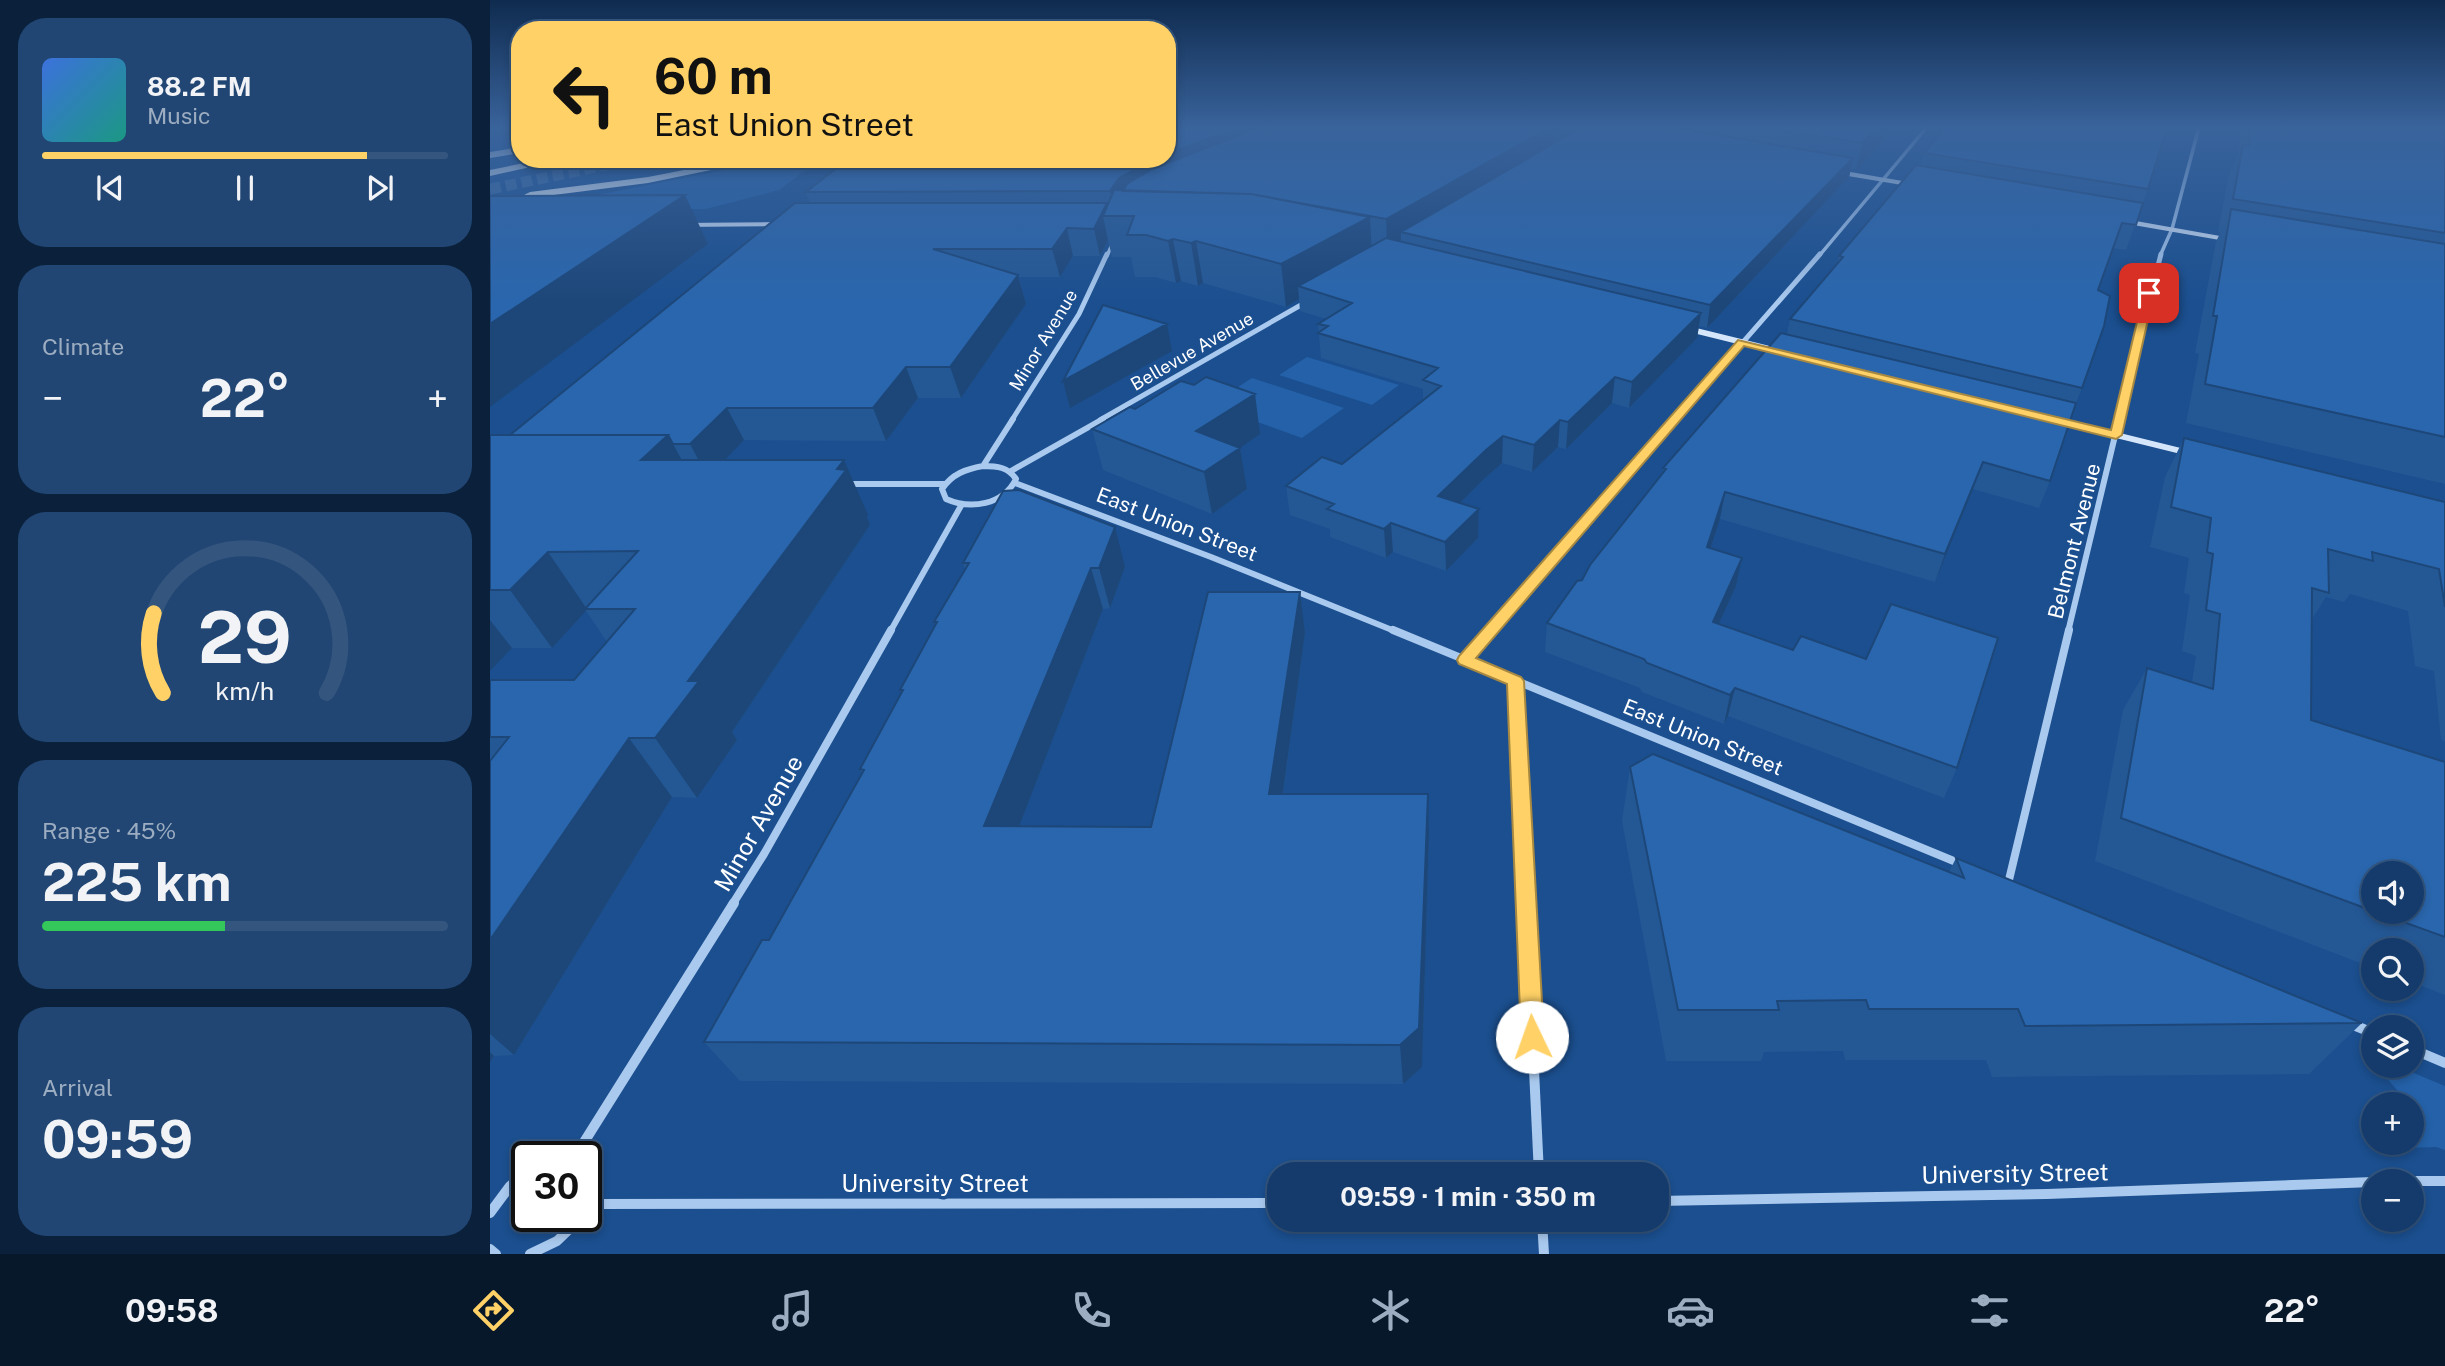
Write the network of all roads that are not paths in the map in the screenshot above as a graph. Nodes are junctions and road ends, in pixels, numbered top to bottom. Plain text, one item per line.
1 (575, 186) edge
2 (605, 186) edge
3 (1877, 186) edge
4 (1918, 186) edge
5 (2184, 186) edge
6 (1932, 188) edge
7 (530, 195) junction
8 (516, 198) edge
9 (2110, 219) edge
10 (791, 224) edge
11 (670, 225) edge
12 (2172, 229) junction
13 (1116, 236) edge
14 (2249, 243) edge
15 (1317, 295) edge
16 (1667, 324) edge
17 (1742, 342) junction
18 (1802, 357) edge
19 (2045, 417) edge
20 (2116, 435) junction
21 (2210, 458) edge
22 (983, 466) junction
23 (1011, 471) junction
24 (1015, 483) junction
25 (845, 484) edge
26 (945, 484) junction
27 (962, 505) junction
28 (1465, 660) junction
29 (1515, 681) junction
30 (1970, 868) edge
31 (1996, 879) edge
32 (2008, 884) junction
33 (2020, 889) edge
34 (2345, 1022) edge
35 (2361, 1028) edge
36 (2424, 1054) edge
37 (2445, 1062) edge
38 (591, 1141) edge
39 (1538, 1162) edge
40 (2424, 1180) edge
41 (2445, 1181) edge
42 (2361, 1182) edge
43 (511, 1185) edge
44 (1669, 1201) edge
45 (1267, 1203) edge
46 (491, 1208) edge
47 (602, 1211) edge
48 (566, 1232) edge
49 (1543, 1232) edge
50 (490, 1249) edge
51 (496, 1254) edge
52 (530, 1254) edge
53 (1544, 1254) edge

1 - 7 highway
2 - 7 highway
3 - 17 street
4 - 6 main road
5 - 12 street, Belmont Avenue
7 - 8 highway
9 - 12 main road
10 - 11 main road
12 - 14 main road
12 - 20 street, Belmont Avenue
13 - 22 street, Minor Avenue
15 - 23 street, Bellevue Avenue
16 - 17 main road
17 - 18 main road
17 - 28 street
19 - 20 main road
20 - 21 main road
20 - 32 street, Belmont Avenue
22 - 23 street
22 - 26 street
23 - 24 street
24 - 27 street
24 - 28 street, East Union Street
25 - 26 street
26 - 27 street
27 - 38 street, Minor Avenue
28 - 29 street, East Union Street
29 - 30 street, East Union Street
29 - 39 street
31 - 32 street
32 - 33 street
34 - 35 street
36 - 37 street
40 - 41 street
42 - 44 street, University Street
43 - 46 street
45 - 47 street, University Street
48 - 52 street
49 - 53 street
50 - 51 street

